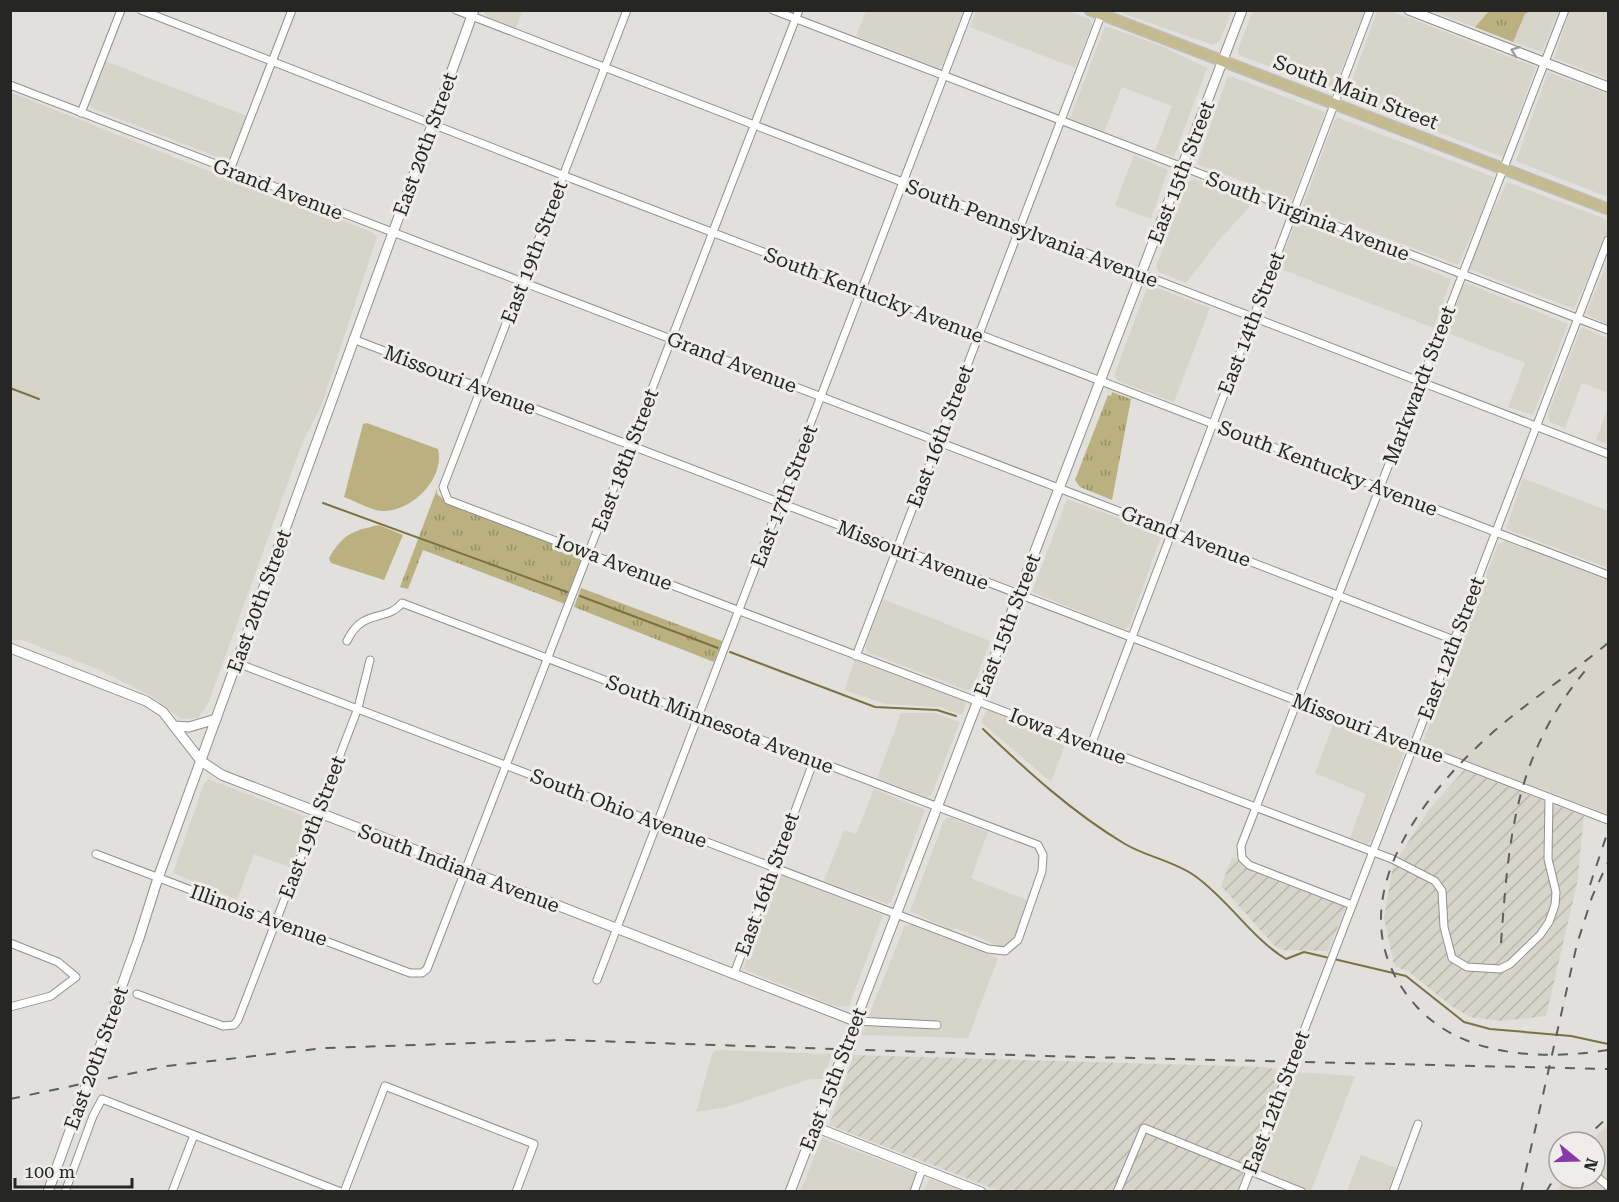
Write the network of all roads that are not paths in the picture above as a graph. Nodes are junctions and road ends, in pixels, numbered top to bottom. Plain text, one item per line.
1 (121, 10) edge
2 (141, 10) edge
3 (292, 10) edge
4 (456, 10) edge
5 (627, 10) edge
6 (773, 10) edge
7 (799, 10) edge
8 (969, 10) edge
9 (1090, 10) edge
10 (1242, 10) edge
11 (1370, 10) edge
12 (1409, 10) edge
13 (1565, 10) edge
14 (1102, 13) edge
15 (473, 14) edge
16 (796, 19) junction
17 (1225, 60) junction
18 (272, 63) junction
19 (1545, 63) junction
20 (605, 68) junction
21 (945, 76) junction
22 (10, 85) edge
23 (1608, 87) edge
24 (1335, 104) junction
25 (81, 113) junction
26 (1061, 121) junction
27 (432, 123) junction
28 (755, 126) junction
29 (1183, 168) junction
30 (1504, 169) junction
31 (230, 170) junction
32 (563, 176) junction
33 (904, 183) junction
34 (1608, 209) edge
35 (1294, 211) junction
36 (1020, 228) junction
37 (392, 231) junction
38 (713, 233) junction
39 (1608, 240) edge
40 (1142, 275) junction
41 (1462, 275) junction
42 (523, 281) junction
43 (863, 291) junction
44 (1253, 318) junction
45 (1578, 318) junction
46 (1608, 330) edge
47 (980, 335) junction
48 (672, 338) junction
49 (353, 339) junction
50 (1420, 381) junction
51 (1100, 382) junction
52 (481, 388) junction
53 (822, 397) junction
54 (1212, 424) junction
55 (1537, 426) junction
56 (938, 441) junction
57 (631, 446) junction
58 (1608, 454) edge
59 (1059, 487) junction
60 (1379, 488) junction
61 (444, 494) joint
62 (781, 505) junction
63 (1171, 530) junction
64 (1495, 532) junction
65 (897, 549) junction
66 (590, 552) junction
67 (1608, 575) edge
68 (1338, 594) junction
69 (1018, 595) junction
70 (740, 611) junction
71 (1130, 638) junction
72 (1454, 640) junction
73 (347, 641) dead end
74 (10, 648) edge
75 (856, 656) junction
76 (548, 659) junction
77 (370, 660) dead end
78 (237, 663) junction
79 (1297, 701) junction
80 (978, 702) junction
81 (358, 708) junction
82 (698, 717) junction
83 (216, 719) junction
84 (174, 726) junction
85 (1091, 745) junction
86 (1413, 746) junction
87 (201, 760) junction
88 (814, 760) junction
89 (508, 765) junction
90 (1549, 798) junction
91 (1256, 806) junction
92 (937, 807) junction
93 (317, 813) junction
94 (1608, 820) edge
95 (657, 823) junction
96 (1372, 852) junction
97 (96, 854) dead end
98 (773, 867) junction
99 (467, 871) junction
100 (158, 878) junction
101 (1352, 905) junction
102 (896, 914) junction
103 (275, 920) junction
104 (616, 929) junction
105 (10, 943) edge
106 (1002, 952) joint
107 (422, 973) joint
108 (734, 974) junction
109 (597, 980) dead end
110 (137, 994) dead end
111 (10, 1007) edge
112 (855, 1021) junction
113 (937, 1025) dead end
114 (1418, 1124) dead end
115 (815, 1127) junction
116 (194, 1135) junction
117 (922, 1169) junction
118 (1250, 1171) junction
119 (48, 1191) edge
120 (65, 1191) edge
121 (172, 1191) edge
122 (343, 1191) edge
123 (516, 1191) edge
124 (790, 1191) edge
125 (914, 1191) edge
126 (981, 1191) edge
127 (1117, 1191) edge
128 (1242, 1191) edge
129 (1302, 1191) edge
130 (1393, 1191) edge

1 - 25 street
2 - 18 street, South Kentucky Avenue
3 - 18 street
4 - 15 street, South Pennsylvania Avenue
5 - 20 street, East 19th Street
6 - 16 street, South Virginia Avenue
7 - 16 street, East 18th Street
8 - 21 street, East 17th Street
9 - 14 main road, South Main Street
10 - 17 main road, East 15th Street
11 - 24 street, East 14th Street
19 -> 12 main road
13 - 19 street, Markwardt Street
14 - 17 main road, South Main Street
14 - 26 street, East 16th Street
15 - 20 street, South Pennsylvania Avenue
15 - 27 main road, East 20th Street
16 - 21 street, South Virginia Avenue
16 - 28 street, East 18th Street
17 - 24 main road, South Main Street
17 - 29 main road, East 15th Street
18 - 27 street, South Kentucky Avenue
18 - 31 street
19 - 23 main road
19 - 30 street, Markwardt Street
20 - 28 street, South Pennsylvania Avenue
20 - 32 street, East 19th Street
21 - 26 street, South Virginia Avenue
21 - 33 street, East 17th Street
22 - 25 street, Grand Avenue
24 - 30 main road, South Main Street
24 - 35 street, East 14th Street
25 - 31 street, Grand Avenue
26 - 29 street, South Virginia Avenue
26 - 36 street, East 16th Street
27 - 32 street, South Kentucky Avenue
27 - 37 main road, East 20th Street
28 - 33 street, South Pennsylvania Avenue
28 - 38 street, East 18th Street
29 - 35 street, South Virginia Avenue
29 - 40 main road, East 15th Street
30 - 34 main road, South Main Street
30 - 41 street, Markwardt Street
31 - 37 street, Grand Avenue
32 - 38 street, South Kentucky Avenue
32 - 42 street, East 19th Street
33 - 36 street, South Pennsylvania Avenue
33 - 43 street, East 17th Street
35 - 41 street, South Virginia Avenue
35 - 44 street, East 14th Street
36 - 40 street, South Pennsylvania Avenue
36 - 47 street, East 16th Street
37 - 42 street, Grand Avenue
37 - 49 main road, East 20th Street
38 - 43 street, South Kentucky Avenue
38 - 48 street, East 18th Street
39 - 45 street, East 12th Street
40 - 44 street, South Pennsylvania Avenue
40 - 51 main road, East 15th Street
41 - 45 street, South Virginia Avenue
41 - 50 street, Markwardt Street
42 - 48 street, Grand Avenue
42 - 52 street, East 19th Street
43 - 47 street, South Kentucky Avenue
43 - 53 street, East 17th Street
44 - 50 street, South Pennsylvania Avenue
44 - 54 street, East 14th Street
45 - 46 street, South Virginia Avenue
45 - 55 street, East 12th Street
47 - 51 street, South Kentucky Avenue
47 - 56 street, East 16th Street
48 - 53 street, Grand Avenue
48 - 57 street, East 18th Street
49 - 52 street, Missouri Avenue
49 - 78 main road, East 20th Street
50 - 55 street, South Pennsylvania Avenue
50 - 60 street, Markwardt Street
51 - 54 street, South Kentucky Avenue
51 - 59 main road, East 15th Street
52 - 57 street, Missouri Avenue
52 - 61 street, East 19th Street
53 - 56 street, Grand Avenue
53 - 62 street, East 17th Street
54 - 60 street, South Kentucky Avenue
54 - 63 street, East 14th Street
55 - 58 street, South Pennsylvania Avenue
55 - 64 street, East 12th Street
56 - 59 street, Grand Avenue
56 - 65 street, East 16th Street
57 - 62 street, Missouri Avenue
57 - 66 street, East 18th Street
59 - 63 street, Grand Avenue
59 - 69 main road, East 15th Street
60 - 64 street, South Kentucky Avenue
60 - 68 street, Markwardt Street
61 - 66 street, Iowa Avenue
62 - 65 street, Missouri Avenue
62 - 70 street, East 17th Street
63 - 68 street, Grand Avenue
63 - 71 street, East 14th Street
64 - 67 street, South Kentucky Avenue
64 - 72 street, East 12th Street
65 - 69 street, Missouri Avenue
65 - 75 street, East 16th Street
66 - 70 street, Iowa Avenue
66 - 76 street, East 18th Street
68 - 72 street, Grand Avenue
68 - 79 street, Markwardt Street
69 - 71 street, Missouri Avenue
69 - 80 main road, East 15th Street
70 - 75 street, Iowa Avenue
70 - 82 street, East 17th Street
71 - 79 street, Missouri Avenue
71 - 85 street, East 14th Street
72 - 86 street, East 12th Street
73 - 76 street, South Minnesota Avenue
74 - 84 main road, South Indiana Avenue
75 - 80 street, Iowa Avenue
76 - 82 street, South Minnesota Avenue
76 - 89 street, East 18th Street
77 - 81 street, East 19th Street
78 - 81 street, South Ohio Avenue
78 - 83 main road, East 20th Street
79 - 86 street, Missouri Avenue
79 - 91 street, Markwardt Street
80 - 85 street, Iowa Avenue
80 - 92 main road, East 15th Street
81 - 89 street, South Ohio Avenue
81 - 93 street, East 19th Street
82 - 88 street, South Minnesota Avenue
82 - 95 street, East 17th Street
83 - 84 main road
83 - 87 main road, East 20th Street
84 - 87 main road, South Indiana Avenue
85 - 91 street, Iowa Avenue
86 - 90 street, Missouri Avenue
86 - 96 street, East 12th Street
87 - 93 main road, South Indiana Avenue
87 - 100 main road, East 20th Street
88 - 92 street, South Minnesota Avenue
88 - 98 street, East 16th Street
89 - 95 street, South Ohio Avenue
89 - 99 street, East 18th Street
90 - 94 street, Missouri Avenue
90 - 96 street, Iowa Avenue
91 - 96 street, Iowa Avenue
91 - 101 street, Markwardt Street
92 - 102 main road, East 15th Street
92 - 106 street, South Minnesota Avenue
93 - 99 main road, South Indiana Avenue
93 - 103 street, East 19th Street
95 - 98 street, South Ohio Avenue
95 - 104 street, East 17th Street
96 - 101 street, East 12th Street
97 - 100 street, Illinois Avenue
98 - 102 street, South Ohio Avenue
98 - 108 street, East 16th Street
99 - 104 main road, South Indiana Avenue
99 - 107 street, East 18th Street
100 - 103 street, Illinois Avenue
100 - 119 main road, East 20th Street, bridge
101 - 118 street, East 12th Street
102 - 106 street, South Ohio Avenue
102 - 112 main road, East 15th Street
103 - 107 street, Illinois Avenue
103 - 110 street, East 19th Street
104 - 108 main road, South Indiana Avenue
104 - 109 street, East 17th Street
105 - 111 street
108 - 112 main road, South Indiana Avenue
112 - 113 street, South Indiana Avenue
112 - 115 main road, East 15th Street
114 - 130 street
115 - 117 main road
115 - 124 main road, East 15th Street
116 - 120 street
116 - 121 street
116 - 122 street
117 - 125 street
117 - 126 main road
118 - 127 street
118 - 128 street, East 12th Street
118 - 129 street
122 - 123 street

